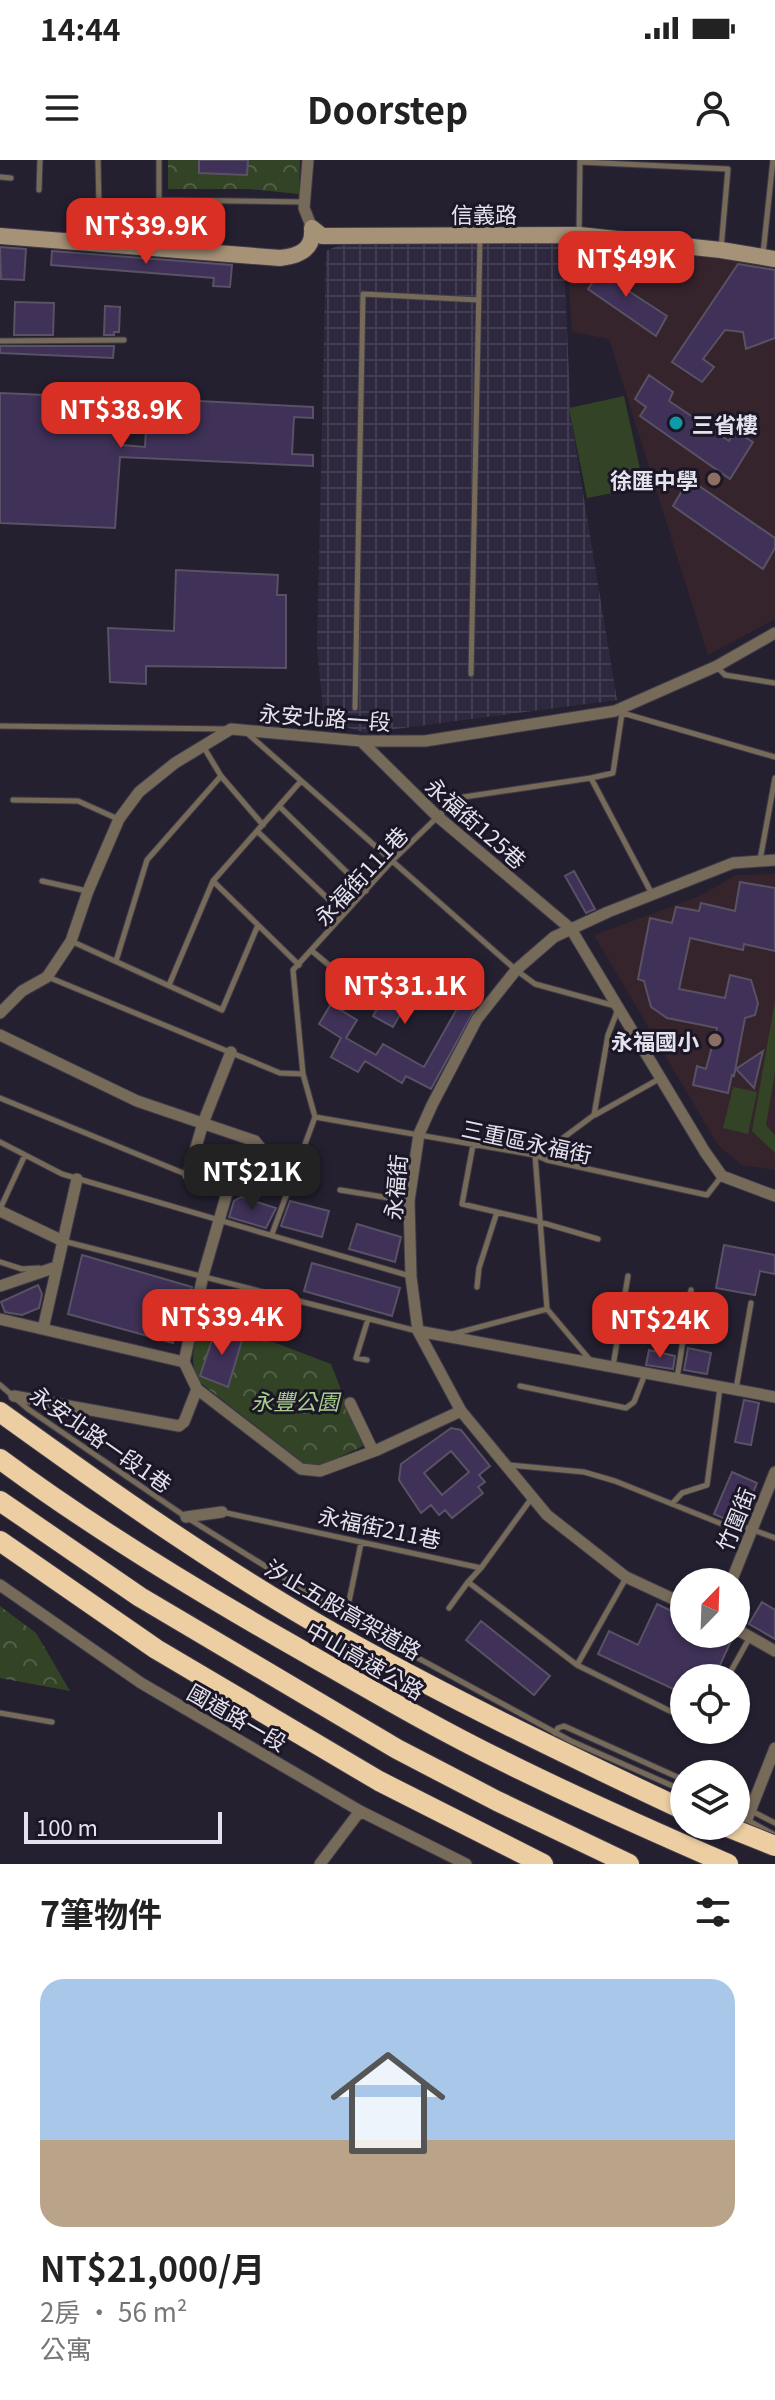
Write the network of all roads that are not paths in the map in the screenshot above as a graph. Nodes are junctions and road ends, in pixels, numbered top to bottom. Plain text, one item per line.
1 (40, 160) edge
2 (98, 160) edge
3 (159, 160) edge
4 (308, 160) edge
5 (728, 160) edge
6 (773, 160) edge
7 (580, 161) edge
8 (728, 169) junction
9 (0, 177) edge
10 (11, 178) dead end
11 (39, 190) dead end
12 (160, 200) junction
13 (305, 202) junction
14 (99, 207) dead end
15 (312, 228) junction
16 (480, 234) junction
17 (579, 235) junction
18 (0, 236) edge
19 (159, 248) junction
20 (721, 250) junction
21 (769, 258) edge
22 (479, 300) junction
23 (124, 340) dead end
24 (0, 341) edge
25 (775, 633) edge
26 (717, 666) junction
27 (471, 674) dead end
28 (775, 683) edge
29 (355, 708) dead end
30 (618, 712) junction
31 (0, 726) edge
32 (237, 729) junction
33 (361, 741) junction
34 (203, 746) junction
35 (775, 757) edge
36 (221, 776) junction
37 (591, 778) junction
38 (775, 778) edge
39 (301, 781) junction
40 (13, 800) dead end
41 (279, 806) junction
42 (437, 816) junction
43 (119, 819) junction
44 (263, 825) junction
45 (257, 831) junction
46 (775, 860) edge
47 (392, 861) junction
48 (759, 861) junction
49 (42, 881) dead end
50 (213, 881) junction
51 (88, 891) junction
52 (366, 891) junction
53 (652, 894) junction
54 (344, 914) junction
55 (258, 925) junction
56 (571, 929) junction
57 (71, 941) junction
58 (312, 951) junction
59 (116, 961) junction
60 (299, 965) junction
61 (516, 970) junction
62 (47, 977) junction
63 (169, 985) junction
64 (359, 990) dead end
65 (619, 1007) junction
66 (0, 1013) edge
67 (0, 1035) edge
68 (231, 1052) junction
69 (303, 1074) junction
70 (661, 1078) junction
71 (0, 1098) edge
72 (594, 1115) junction
73 (315, 1117) junction
74 (203, 1123) junction
75 (419, 1134) junction
76 (0, 1142) edge
77 (473, 1145) junction
78 (25, 1155) junction
79 (535, 1155) junction
80 (547, 1160) junction
81 (188, 1175) junction
82 (722, 1176) junction
83 (77, 1179) junction
84 (229, 1185) junction
85 (340, 1190) dead end
86 (775, 1196) edge
87 (409, 1201) junction
88 (0, 1210) edge
89 (497, 1212) junction
90 (219, 1219) junction
91 (540, 1222) junction
92 (272, 1234) junction
93 (598, 1239) dead end
94 (63, 1241) junction
95 (0, 1262) edge
96 (56, 1267) junction
97 (203, 1276) junction
98 (628, 1276) dead end
99 (411, 1277) junction
100 (0, 1286) edge
101 (477, 1287) dead end
102 (691, 1290) dead end
103 (751, 1303) dead end
104 (547, 1309) junction
105 (0, 1319) edge
106 (368, 1319) junction
107 (43, 1329) junction
108 (418, 1331) junction
109 (444, 1336) junction
110 (367, 1360) dead end
111 (184, 1362) junction
112 (593, 1363) junction
113 (613, 1367) junction
114 (645, 1373) junction
115 (677, 1379) junction
116 (0, 1385) edge
117 (520, 1386) dead end
118 (720, 1387) junction
119 (197, 1389) junction
120 (736, 1390) junction
121 (14, 1396) junction
122 (775, 1397) edge
123 (350, 1403) dead end
124 (461, 1411) junction
125 (0, 1412) edge
126 (373, 1451) junction
127 (0, 1459) edge
128 (504, 1465) junction
129 (775, 1472) edge
130 (532, 1498) junction
131 (0, 1501) edge
132 (672, 1504) junction
133 (222, 1512) joint
134 (186, 1517) junction
135 (751, 1528) junction
136 (775, 1538) edge
137 (0, 1541) edge
138 (361, 1543) junction
139 (481, 1568) junction
140 (736, 1568) edge
141 (626, 1577) junction
142 (468, 1582) junction
143 (0, 1585) edge
144 (670, 1597) edge
145 (449, 1608) dead end
146 (346, 1616) junction
147 (751, 1636) joint
148 (775, 1651) edge
149 (735, 1664) edge
150 (577, 1665) junction
151 (670, 1711) edge
152 (0, 1713) edge
153 (52, 1722) dead end
154 (555, 1733) junction
155 (775, 1748) edge
156 (670, 1774) edge
157 (670, 1785) edge
158 (670, 1803) edge
159 (750, 1804) edge
160 (360, 1811) junction
161 (750, 1816) edge
162 (750, 1818) edge
163 (775, 1823) edge
164 (775, 1835) edge
165 (750, 1836) edge
166 (775, 1846) edge
167 (320, 1864) edge
168 (466, 1864) edge
169 (543, 1864) edge
170 (629, 1864) edge
171 (728, 1864) edge

1 - 11 lane
2 - 14 lane
3 - 12 lane
4 - 13 street
5 - 8 lane
6 - 21 lane
7 - 8 lane
7 - 17 lane
8 - 20 lane
9 - 10 lane
12 - 13 lane
12 - 19 lane
13 - 15 street
15 - 16 street, 信義路
15 - 19 street
16 - 17 street, 信義路
16 - 22 lane
17 - 20 street, 信義路
18 - 19 street
20 - 21 street, 信義路
22 - 27 lane
22 - 29 lane
23 - 24 lane
25 - 26 street, 永安北路一段
26 - 28 lane
26 - 30 street, 永安北路一段
30 - 33 street, 永安北路一段
30 - 35 lane
30 - 37 lane
31 - 32 lane
32 - 33 street, 永安北路一段
32 - 34 street, 永安北路一段
32 - 39 lane
33 - 42 street, 永福街125巷
34 - 36 lane
34 - 43 street, 永安北路一段
36 - 44 lane
36 - 59 lane
37 - 42 lane, 永福街111巷
37 - 53 lane
38 - 48 lane
39 - 41 lane
39 - 47 lane
40 - 43 lane
41 - 44 lane
41 - 52 lane
42 - 47 lane, 永福街111巷
42 - 56 street, 永福街125巷
43 - 51 street, 永安北路一段
44 - 45 lane
45 - 50 lane
45 - 54 lane
46 - 48 street, 永福街
47 - 52 lane, 永福街111巷
47 - 61 lane
48 - 53 street, 永福街
49 - 51 lane
50 - 55 lane
50 - 63 lane
51 - 57 street, 永安北路一段
52 - 54 lane, 永福街111巷
53 - 56 street, 永福街
54 - 58 lane, 永福街111巷
55 - 60 lane
55 - 63 lane
56 - 61 street, 永福街
56 - 65 street, 永福街125巷
57 - 59 lane
57 - 62 street, 永安北路一段
58 - 60 lane, 永福街111巷
58 - 64 lane
59 - 63 lane
60 - 69 lane
61 - 65 lane
61 - 75 street, 永福街
62 - 66 street, 永安北路一段
62 - 68 lane
65 - 70 street, 永福街125巷
65 - 72 lane
67 - 74 street
68 - 69 lane
68 - 74 street
69 - 73 lane
70 - 72 lane
70 - 82 street, 永福街125巷
71 - 81 lane
72 - 80 lane
73 - 75 lane, 三重區永福街
73 - 92 lane
74 - 81 street
74 - 84 street
75 - 77 lane, 三重區永福街
75 - 87 street, 永福街
76 - 78 lane
77 - 79 lane, 三重區永福街
77 - 89 lane
78 - 83 lane
78 - 88 lane
79 - 80 lane, 三重區永福街
79 - 91 lane
80 - 82 lane, 三重區永福街
81 - 84 lane
82 - 86 street
83 - 90 lane
83 - 94 street
84 - 90 street
85 - 87 lane
87 - 99 street, 永福街
88 - 94 street
89 - 91 lane
89 - 101 lane
90 - 92 lane
90 - 97 street
90 - 99 lane
91 - 93 lane
91 - 104 lane
92 - 99 lane
94 - 96 street
94 - 97 lane
95 - 96 lane
96 - 100 street
96 - 107 street
97 - 106 lane
97 - 111 street
98 - 113 lane
99 - 108 street, 永福街
102 - 115 lane
103 - 120 lane
104 - 109 lane
104 - 112 lane
105 - 107 street
106 - 108 lane
106 - 110 lane
107 - 111 street
108 - 109 street
108 - 124 street, 永福街
109 - 112 street
111 - 119 street
112 - 113 street
113 - 114 street
114 - 115 street
114 - 117 lane
115 - 118 street
116 - 121 lane, 永安北路一段1巷
118 - 120 street
118 - 132 lane
119 - 121 street
119 - 126 street
120 - 122 street
121 - 134 lane, 永安北路一段1巷
123 - 126 street
124 - 126 street
124 - 128 street, 永福街
125 - 158 highway, 汐止五股高架道路
127 - 171 highway, 中山高速公路
128 - 130 street, 永福街
128 - 132 lane
129 - 135 street, 竹圍街
130 - 139 lane
130 - 141 street, 永福街
131 - 170 highway
132 - 135 lane
133 - 134 street, 永福街211巷
133 - 138 lane, 永福街211巷
134 - 146 lane, 永安北路一段1巷
135 - 136 lane
135 - 140 street, 竹圍街
137 - 169 highway
138 - 139 lane, 永福街211巷
138 - 146 lane
139 - 142 lane
141 - 144 street, 永福街
141 - 150 lane
142 - 145 lane
142 - 150 lane
143 - 160 street, 國道路一段
146 - 154 lane, 永安北路一段1巷
147 - 148 street
147 - 149 lane
150 - 151 lane
152 - 153 lane
154 - 156 lane
154 - 157 lane, 永安北路一段1巷
155 - 159 street
160 - 167 street
160 - 168 street, 國道路一段
161 - 163 lane
162 - 164 lane
165 - 166 highway, bridge

